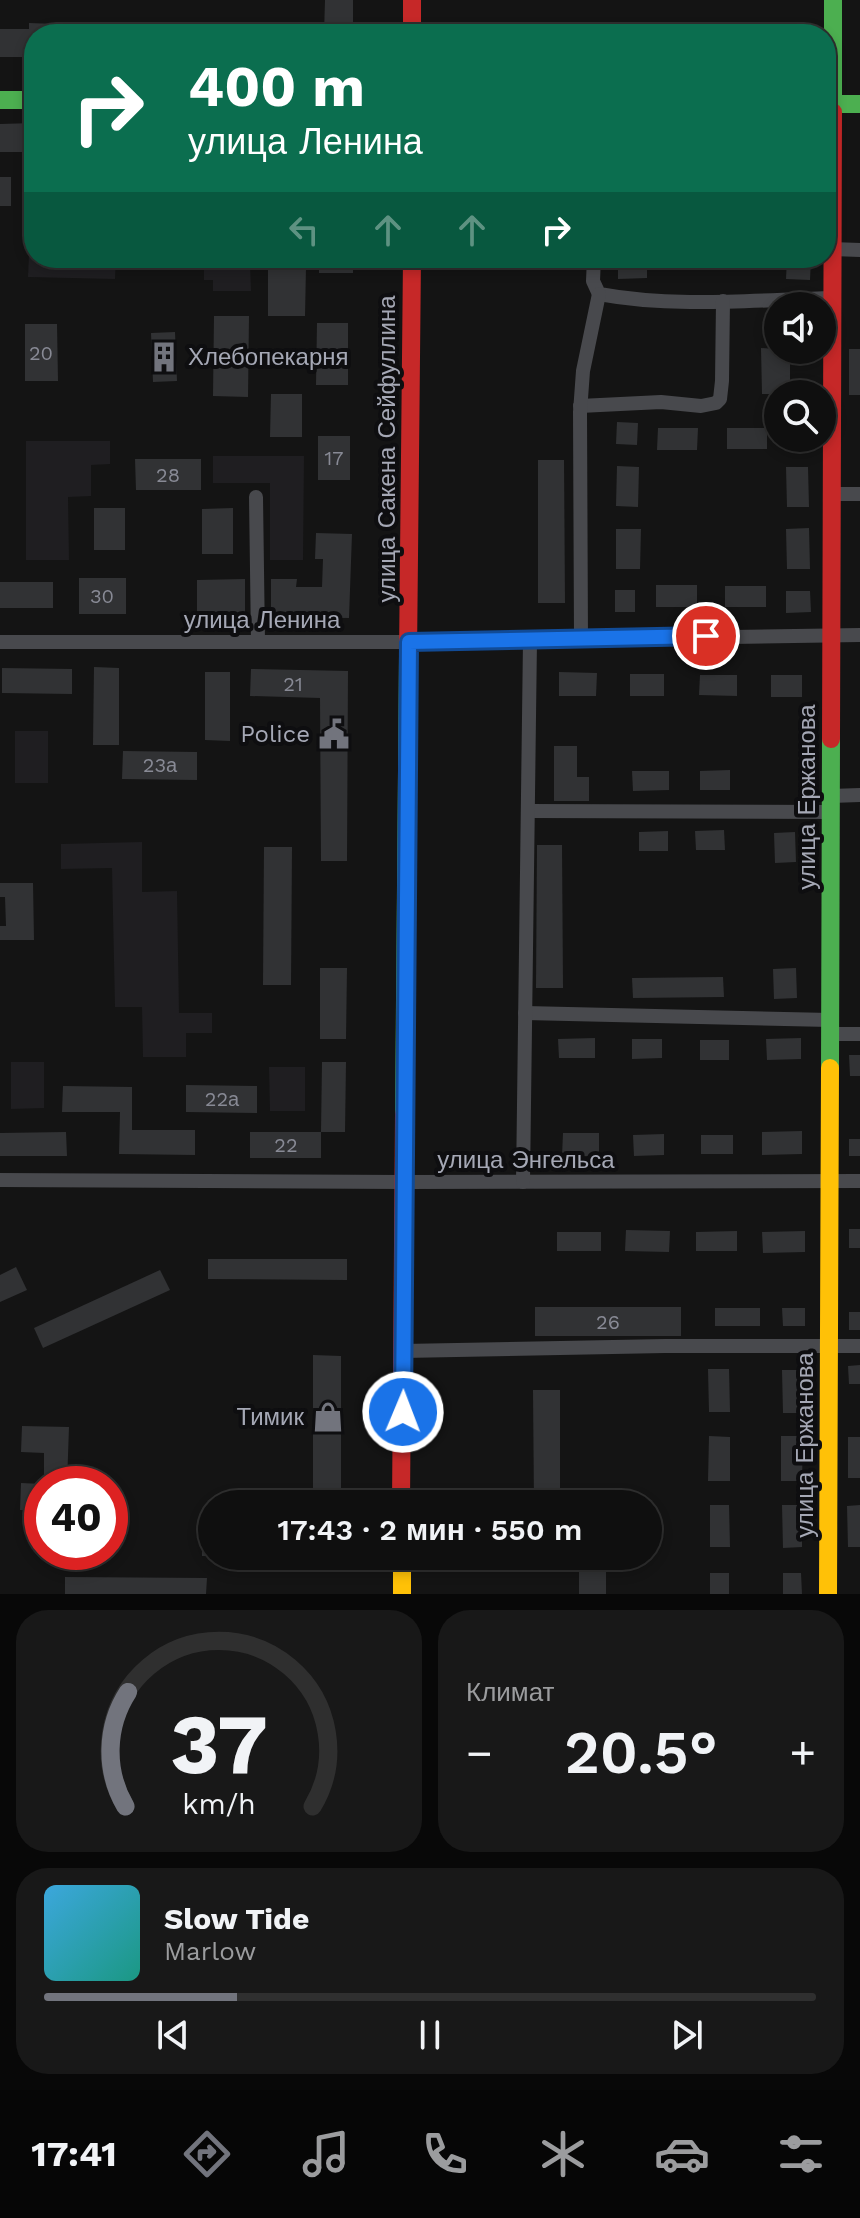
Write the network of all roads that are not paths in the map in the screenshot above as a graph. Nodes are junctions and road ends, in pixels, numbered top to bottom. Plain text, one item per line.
1 (412, 0) edge
2 (833, 0) edge
3 (412, 24) edge
4 (832, 24) edge
5 (0, 100) edge
6 (24, 100) edge
7 (836, 104) edge
8 (860, 104) edge
9 (836, 249) edge
10 (860, 250) edge
11 (412, 268) edge
12 (594, 268) edge
13 (832, 268) edge
14 (832, 292) edge
15 (599, 294) junction
16 (764, 300) edge
17 (723, 301) junction
18 (832, 364) edge
19 (580, 406) junction
20 (831, 494) junction
21 (860, 494) edge
22 (256, 497) dead end
23 (830, 634) junction
24 (860, 635) edge
25 (581, 639) junction
26 (530, 640) junction
27 (0, 642) edge
28 (258, 642) junction
29 (409, 642) junction
30 (860, 795) edge
31 (831, 804) junction
32 (528, 811) junction
33 (525, 1013) junction
34 (830, 1027) junction
35 (860, 1034) edge
36 (0, 1180) edge
37 (830, 1181) junction
38 (860, 1181) edge
39 (404, 1182) junction
40 (523, 1182) junction
41 (829, 1345) junction
42 (860, 1346) edge
43 (403, 1351) junction
44 (401, 1490) edge
45 (402, 1570) edge
46 (402, 1594) edge
47 (828, 1594) edge

1 - 3 street
2 - 4 street, улица Ержанова
5 - 6 street
7 - 8 street
9 - 10 street
11 - 29 street, улица Сакена Сейфуллина
12 - 15 street
13 - 14 street, улица Ержанова
15 - 17 street
15 - 19 street
16 - 17 street
17 - 19 street
18 - 20 street, улица Ержанова
19 - 25 street
20 - 21 street
20 - 23 street, улица Ержанова
22 - 28 street
23 - 24 street, улица Ленина
23 - 25 street, улица Ленина
23 - 31 street, улица Ержанова
25 - 26 street, улица Ленина
26 - 29 street, улица Ленина
26 - 32 street
27 - 28 street, улица Ленина
28 - 29 street, улица Ленина
29 - 39 street, улица Сакена Сейфуллина
30 - 31 street
31 - 32 street
31 - 34 street, улица Ержанова
32 - 33 street
33 - 34 street
33 - 40 street
34 - 35 street
34 - 37 street, улица Ержанова
36 - 39 street, улица Энгельса
37 - 38 street, улица Энгельса
37 - 40 street, улица Энгельса
37 - 41 street, улица Ержанова
39 - 40 street, улица Энгельса
39 - 43 street, улица Сакена Сейфуллина
41 - 42 street
41 - 43 street
41 - 47 street, улица Ержанова
43 - 44 street, улица Сакена Сейфуллина
45 - 46 street

